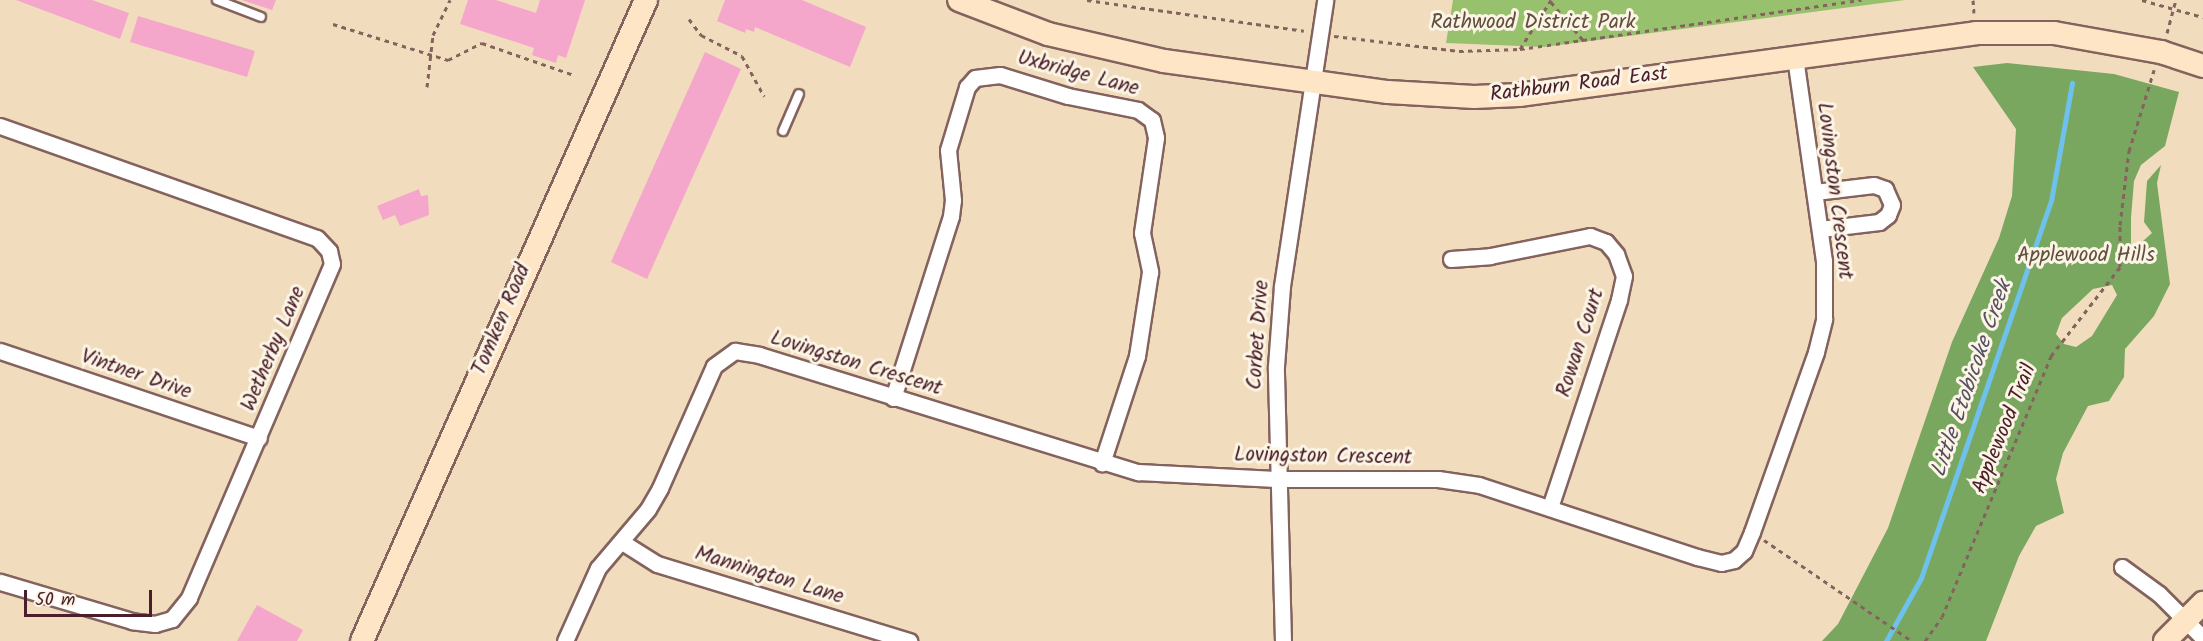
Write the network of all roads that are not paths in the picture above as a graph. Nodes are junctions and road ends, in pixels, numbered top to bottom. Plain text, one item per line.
1 (217, 0) edge
2 (646, 0) edge
3 (959, 0) edge
4 (1325, 0) edge
5 (261, 17) dead end
6 (1795, 58) junction
7 (2203, 66) edge
8 (1310, 82) junction
9 (799, 94) dead end
10 (0, 126) edge
11 (783, 131) dead end
12 (1815, 192) junction
13 (1820, 229) junction
14 (1451, 259) dead end
15 (0, 351) edge
16 (893, 398) junction
17 (259, 438) junction
18 (1102, 463) junction
19 (1276, 479) junction
20 (1550, 507) junction
21 (622, 542) junction
22 (2122, 567) dead end
23 (0, 582) edge
24 (2203, 603) edge
25 (2186, 620) junction
26 (2203, 638) edge
27 (362, 641) edge
28 (565, 641) edge
29 (909, 641) edge
30 (1283, 641) edge
31 (2165, 641) edge

1 - 5 lane
2 - 27 street, Tomken Road
3 - 8 street, Rathburn Road East
4 - 8 street, Corbet Drive
6 - 7 street, Rathburn Road East
6 - 8 street, Rathburn Road East
6 - 12 street, Lovingston Crescent
8 - 19 street, Corbet Drive
9 - 11 lane
10 - 17 street, Wetherby Lane
12 - 13 street, Lovingston Crescent
12 - 13 street
13 - 20 street, Lovingston Crescent
14 - 20 street, Rowan Court
15 - 17 street, Vintner Drive
16 - 18 street, Lovingston Crescent
16 - 18 street, Uxbridge Lane
16 - 21 street, Lovingston Crescent
17 - 23 street, Wetherby Lane
18 - 19 street, Lovingston Crescent
19 - 20 street, Lovingston Crescent
19 - 30 street, Corbet Drive
21 - 28 street, Lovingston Crescent
21 - 29 street, Mannington Lane
22 - 25 street
24 - 25 street
25 - 26 street
25 - 31 street

